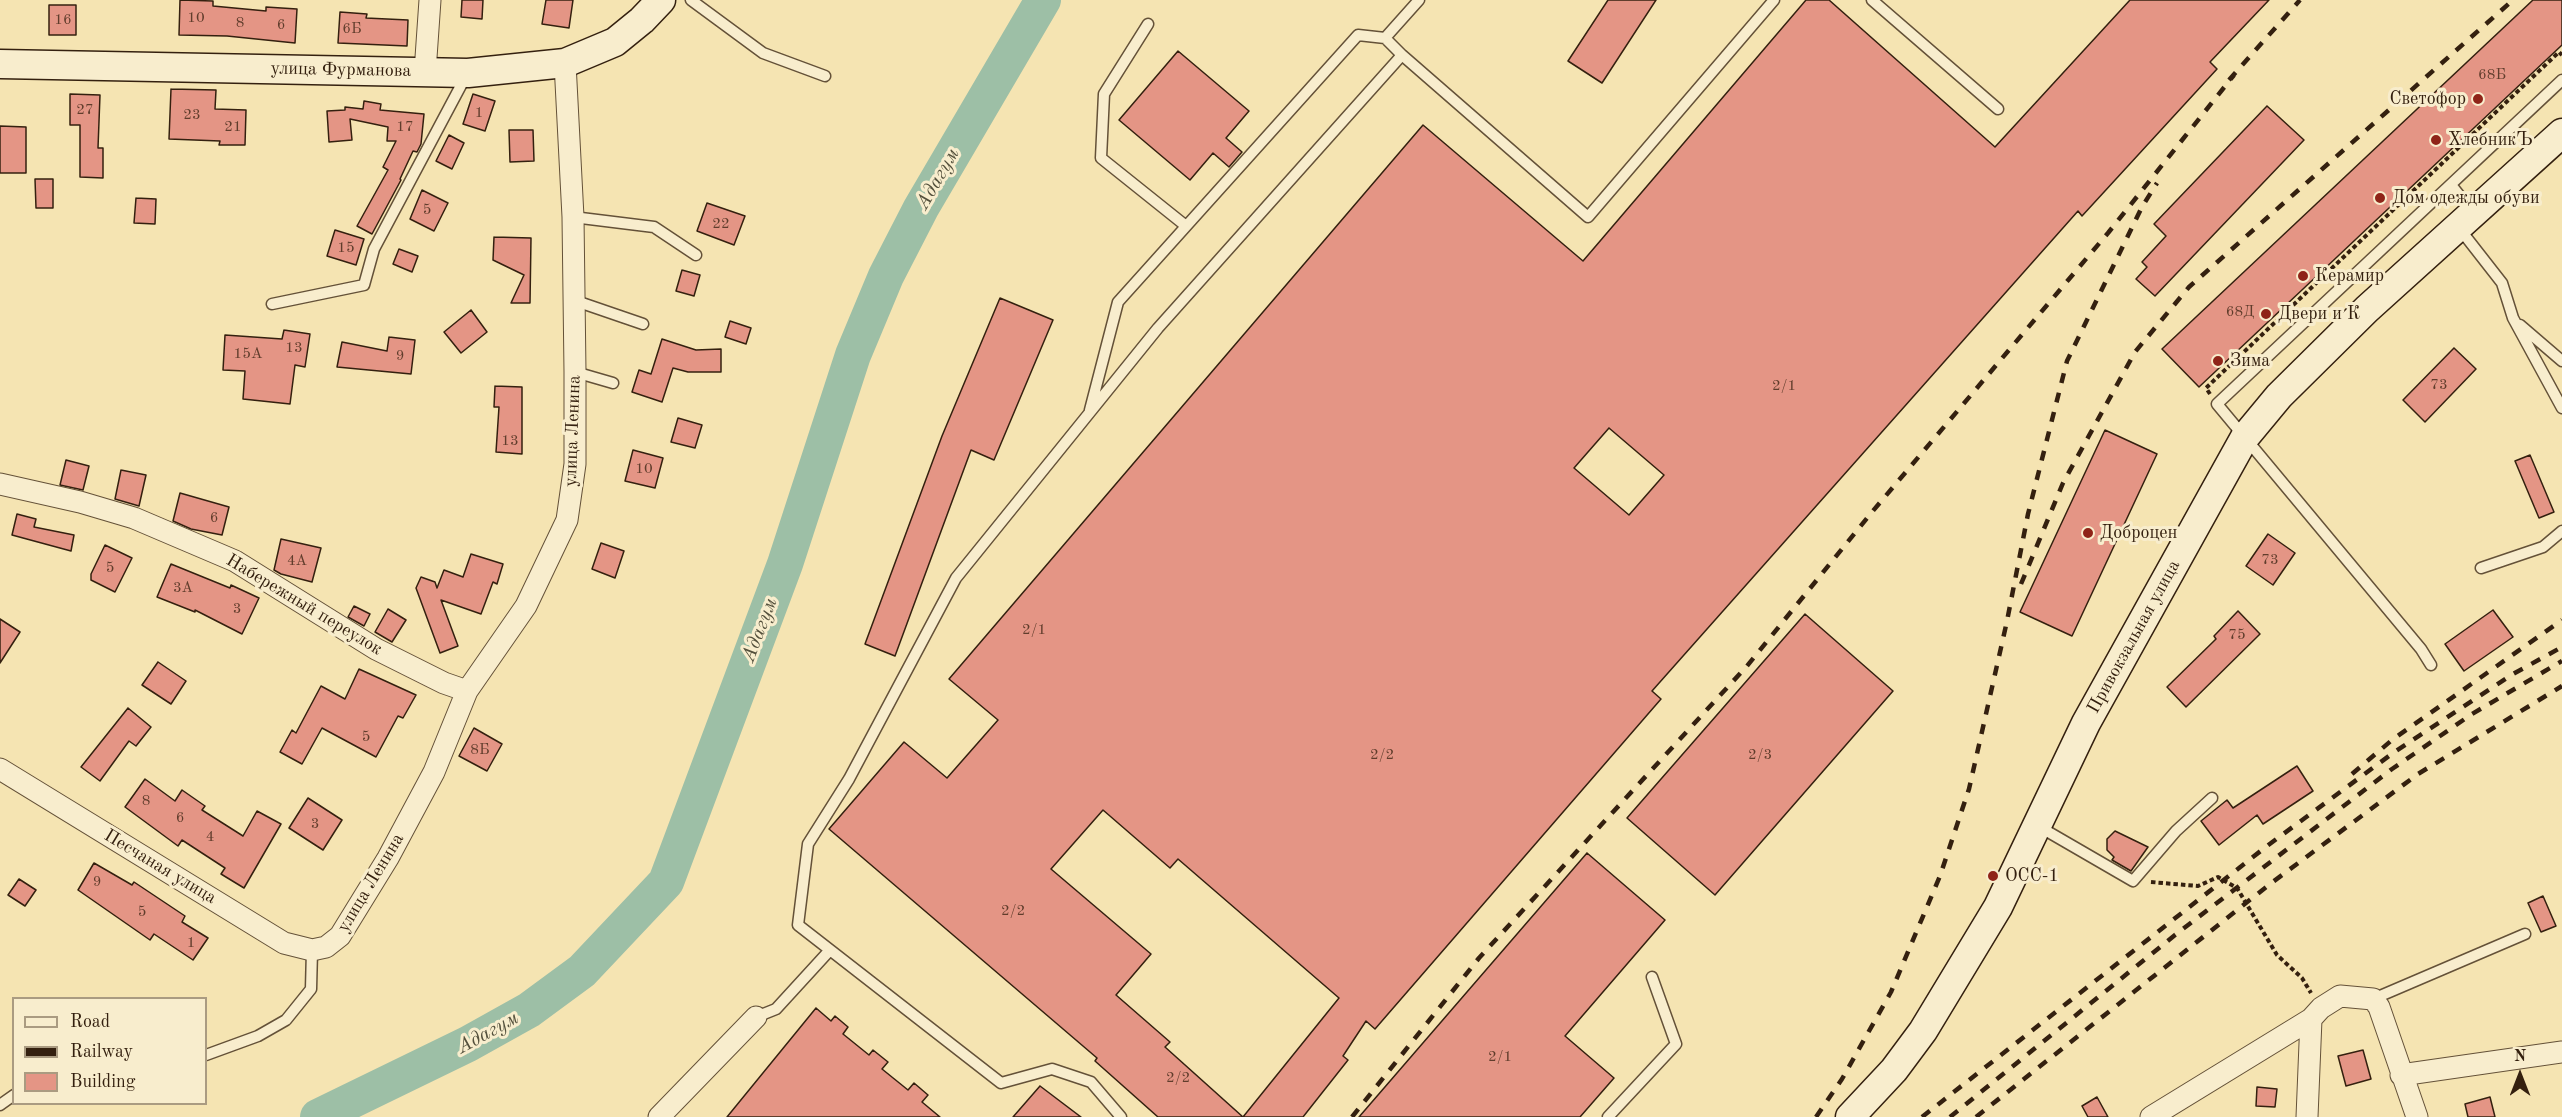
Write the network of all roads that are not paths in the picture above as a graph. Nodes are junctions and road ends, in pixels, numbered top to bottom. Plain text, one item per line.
1 (430, 0) edge
2 (661, 0) edge
3 (691, 0) edge
4 (1419, 0) edge
5 (1774, 0) edge
6 (1872, 0) edge
7 (1148, 24) dead end
8 (1385, 38) junction
9 (1402, 55) junction
10 (566, 63) junction
11 (0, 64) edge
12 (425, 72) junction
13 (468, 73) junction
14 (825, 76) dead end
15 (2562, 80) edge
16 (1998, 109) dead end
17 (2562, 133) edge
18 (2452, 186) junction
19 (573, 217) junction
20 (2465, 219) junction
21 (1186, 226) junction
22 (696, 255) dead end
23 (573, 300) junction
24 (272, 304) dead end
25 (2513, 318) junction
26 (643, 324) dead end
27 (2562, 361) edge
28 (575, 372) junction
29 (614, 383) dead end
30 (2562, 408) edge
31 (1089, 414) junction
32 (2245, 437) junction
33 (0, 484) edge
34 (2562, 531) edge
35 (2481, 568) dead end
36 (2432, 664) dead end
37 (467, 691) junction
38 (0, 769) edge
39 (2212, 798) dead end
40 (2037, 826) junction
41 (2525, 934) dead end
42 (319, 949) junction
43 (830, 950) junction
44 (1652, 977) dead end
45 (2376, 1003) junction
46 (2316, 1013) junction
47 (756, 1017) joint
48 (2562, 1052) edge
49 (207, 1055) edge
50 (2402, 1075) junction
51 (659, 1117) edge
52 (1121, 1117) edge
53 (1608, 1117) edge
54 (1850, 1117) edge
55 (2151, 1117) edge
56 (2307, 1117) edge
57 (2417, 1117) edge

1 - 12 street
2 - 10 main road, улица Фурманова
3 - 14 lane
4 - 8 lane
5 - 9 lane
6 - 16 lane
7 - 21 lane
8 - 9 lane
8 - 21 lane
9 - 31 lane
10 - 13 main road, улица Фурманова
10 - 19 street, улица Ленина
11 - 12 main road, улица Фурманова
12 - 13 main road, улица Фурманова
13 - 24 lane
15 - 18 lane
17 - 20 main road, Привокзальная улица
18 - 20 lane
18 - 32 lane
19 - 22 lane
19 - 23 street, улица Ленина
20 - 25 lane
20 - 32 main road, Привокзальная улица
21 - 31 lane
23 - 26 lane
23 - 28 street, улица Ленина
25 - 27 lane
25 - 30 lane
28 - 29 lane
28 - 37 street, улица Ленина
31 - 43 lane
32 - 36 lane
32 - 40 main road, Привокзальная улица
33 - 37 street, Набережный переулок
34 - 35 lane
37 - 42 street, улица Ленина
38 - 42 street, Песчаная улица
39 - 40 lane
40 - 54 main road, Привокзальная улица
41 - 45 lane
42 - 49 lane
43 - 47 lane
43 - 52 lane
44 - 53 lane
45 - 46 street
45 - 50 street
46 - 55 street
46 - 56 street
47 - 51 street
48 - 50 street
50 - 57 street

